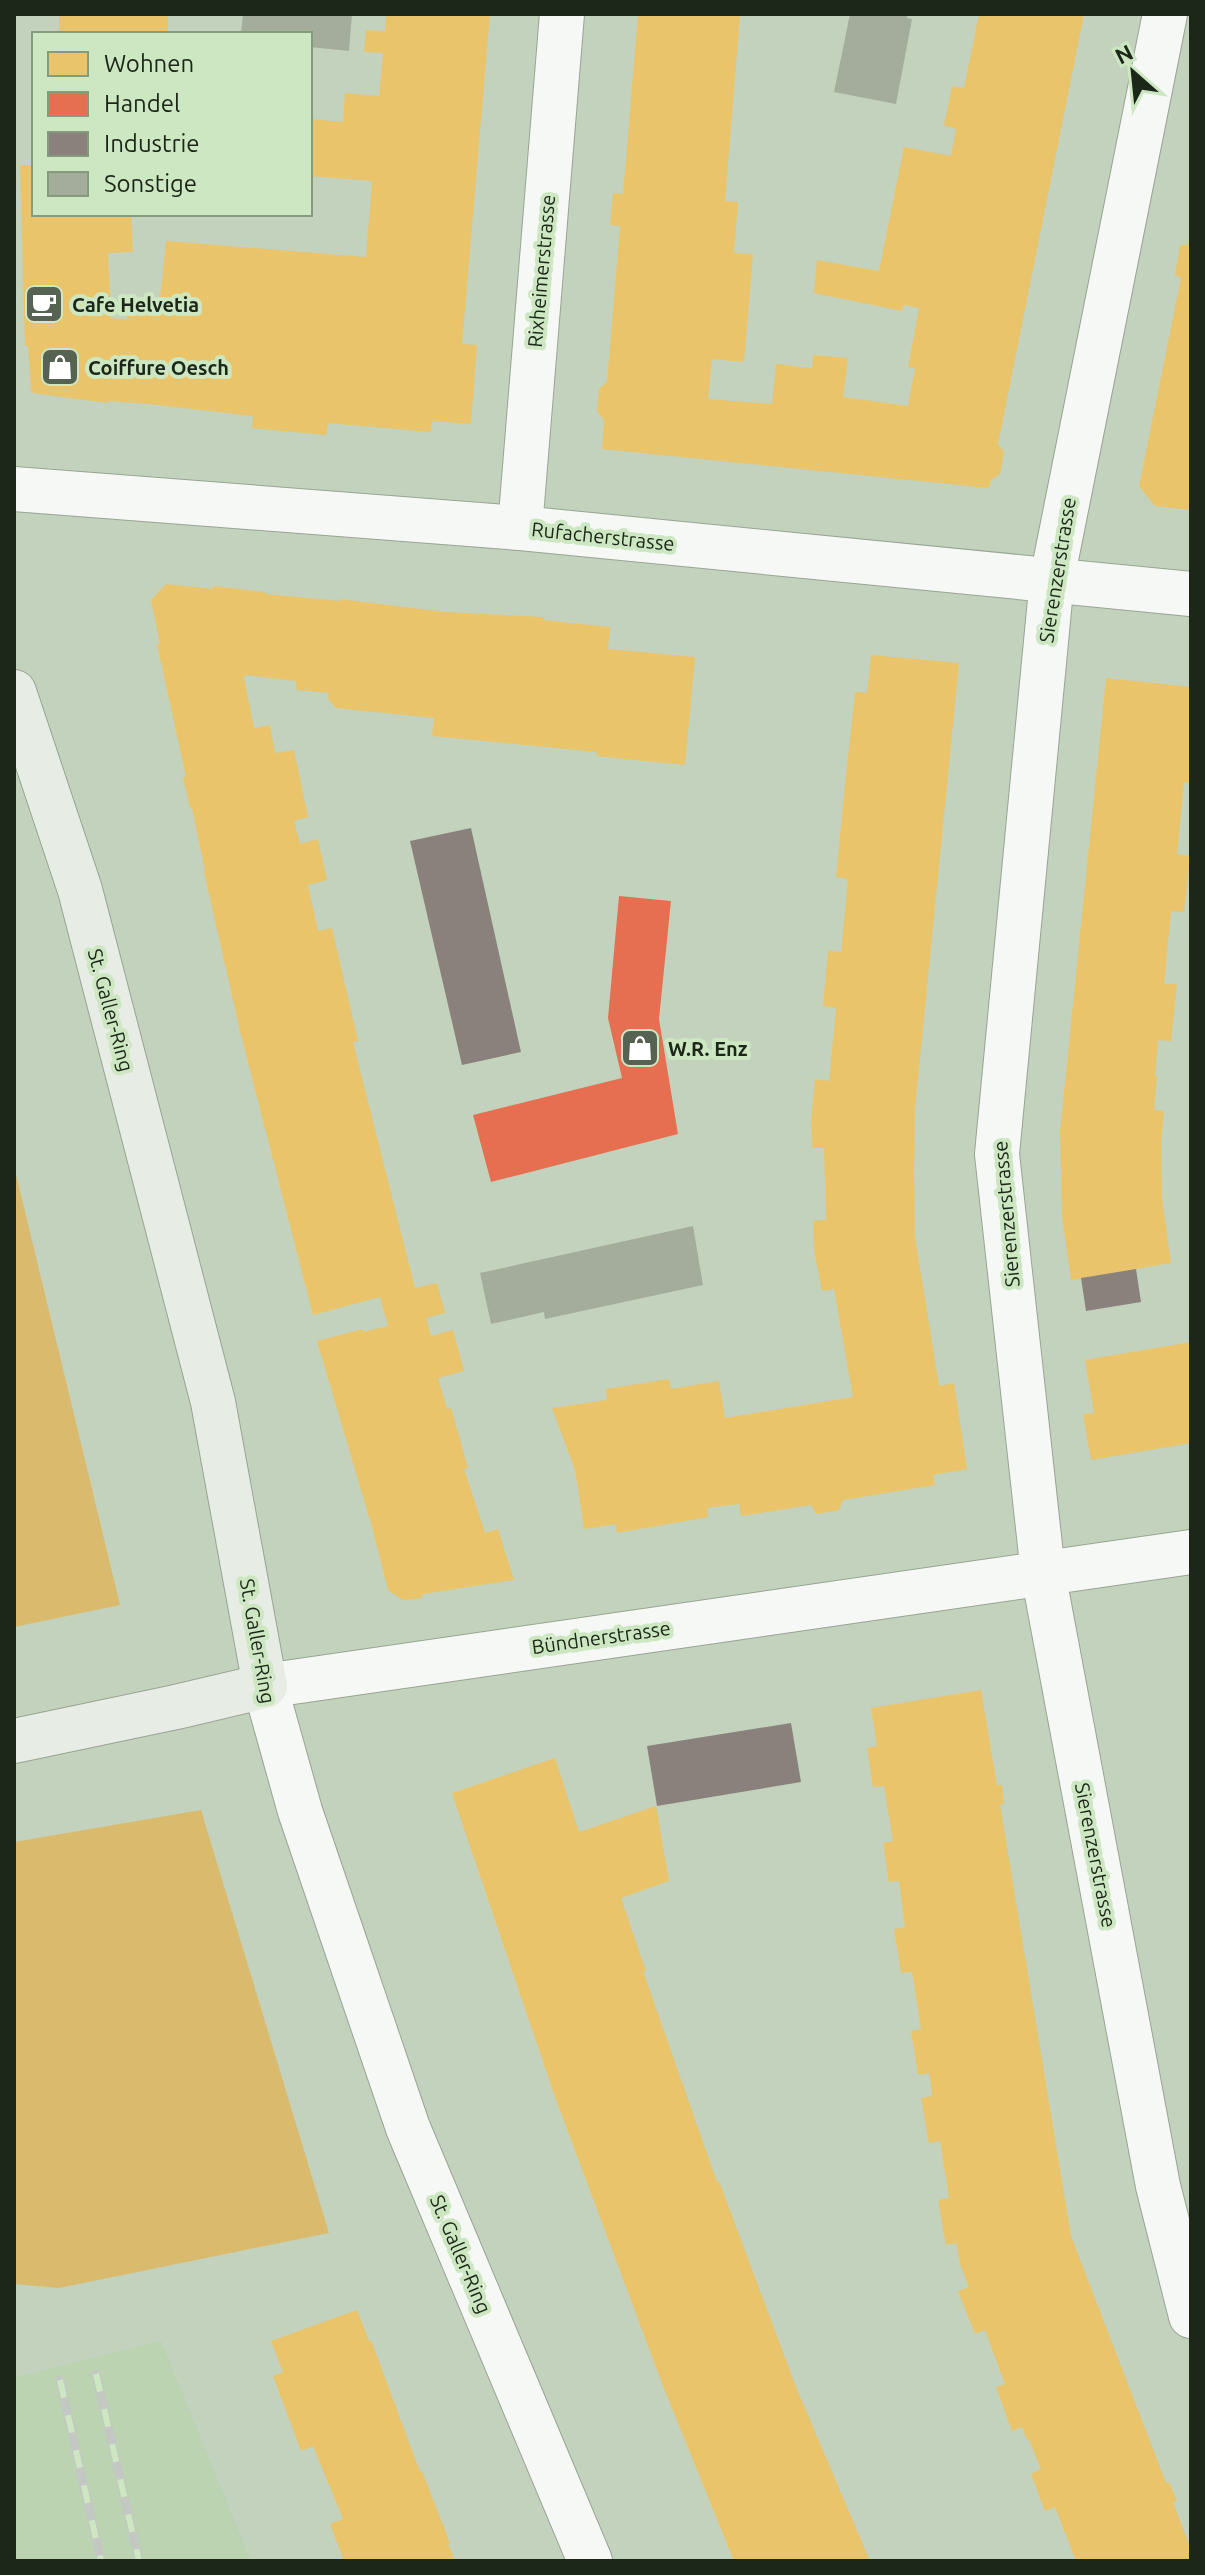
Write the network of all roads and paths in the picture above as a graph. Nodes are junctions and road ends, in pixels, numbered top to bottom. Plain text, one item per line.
1 (562, 14) edge
2 (1165, 14) edge
3 (14, 489) edge
4 (520, 528) junction
5 (1052, 579) junction
6 (1191, 594) edge
7 (14, 692) edge
8 (1191, 1552) edge
9 (1043, 1573) junction
10 (265, 1686) junction
11 (14, 1741) edge
12 (1191, 2316) edge
13 (590, 2561) edge

1 - 4 street, Rixheimerstrasse
2 - 5 street, Sierenzerstrasse
3 - 4 street, Rufacherstrasse
4 - 5 street, Rufacherstrasse
5 - 6 street, Rufacherstrasse
5 - 9 street, Sierenzerstrasse
7 - 10 street, St. Galler-Ring
8 - 9 street, Bündnerstrasse
9 - 10 street, Bündnerstrasse
9 - 12 street, Sierenzerstrasse
10 - 11 street, Bündnerstrasse
10 - 13 street, St. Galler-Ring

